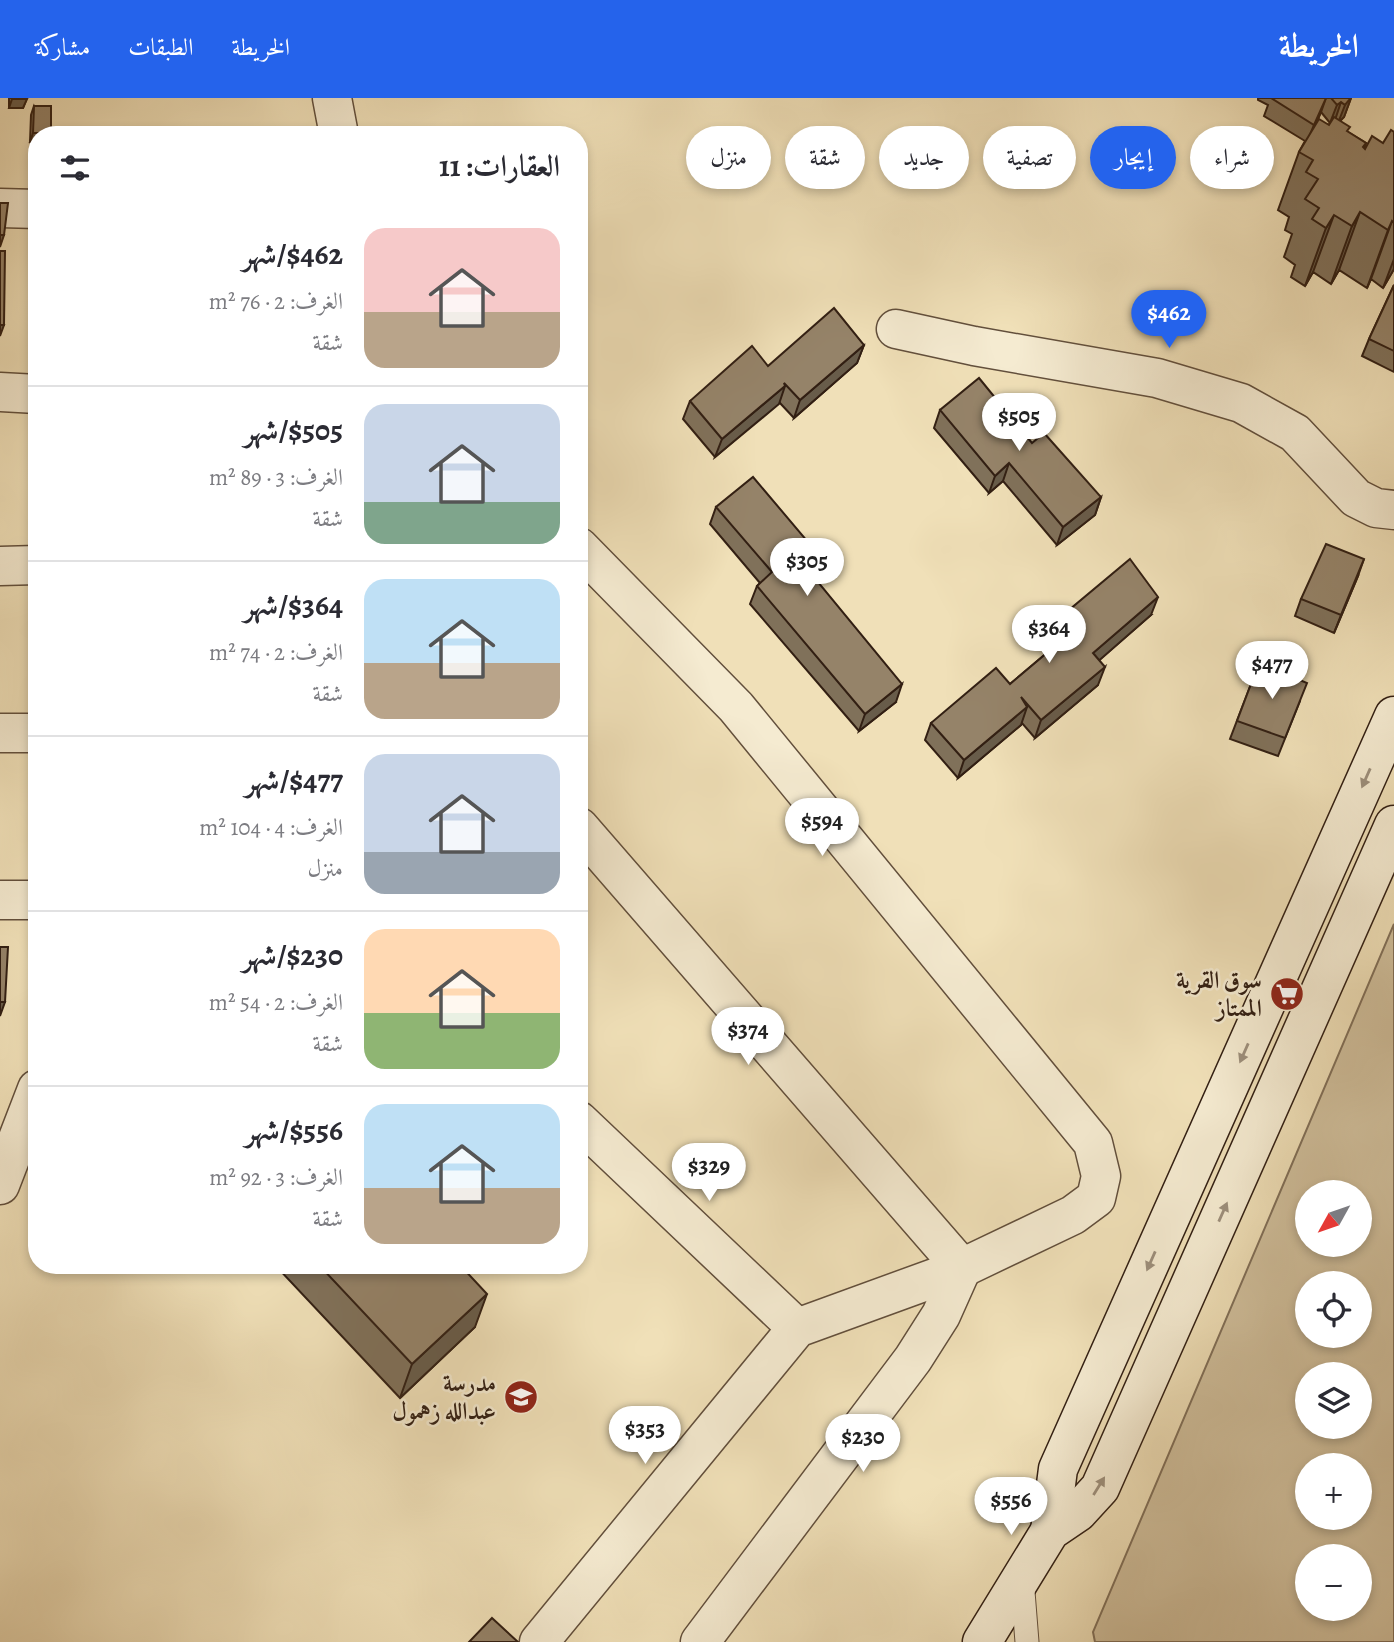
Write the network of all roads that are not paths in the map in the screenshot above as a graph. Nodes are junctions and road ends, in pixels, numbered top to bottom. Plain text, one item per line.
1 (332, 98) edge
2 (337, 126) edge
3 (0, 208) edge
4 (28, 209) edge
5 (897, 329) dead end
6 (0, 392) edge
7 (28, 394) edge
8 (1394, 510) edge
9 (588, 556) edge
10 (28, 565) edge
11 (0, 566) edge
12 (1394, 716) edge
13 (0, 733) edge
14 (28, 733) edge
15 (1394, 825) edge
16 (588, 837) edge
17 (1394, 897) edge
18 (0, 900) edge
19 (28, 900) edge
20 (1323, 983) junction
21 (22, 1097) edge
22 (588, 1130) edge
23 (0, 1185) edge
24 (962, 1268) junction
25 (797, 1328) junction
26 (1050, 1531) junction
27 (1021, 1575) junction
28 (539, 1642) edge
29 (700, 1642) edge
30 (982, 1642) edge
31 (1027, 1642) edge

1 - 2 street
3 - 4 street
5 - 8 street
6 - 7 street
9 - 24 street
10 - 11 street
12 -> 26 street
13 - 14 street
15 - 20 street
16 - 24 street
17 - 20 street
18 - 19 street
26 -> 20 street
21 - 23 street
22 - 25 street
24 - 25 street
24 - 29 street
25 - 28 street
26 - 27 street
27 - 30 street
27 - 31 lane

